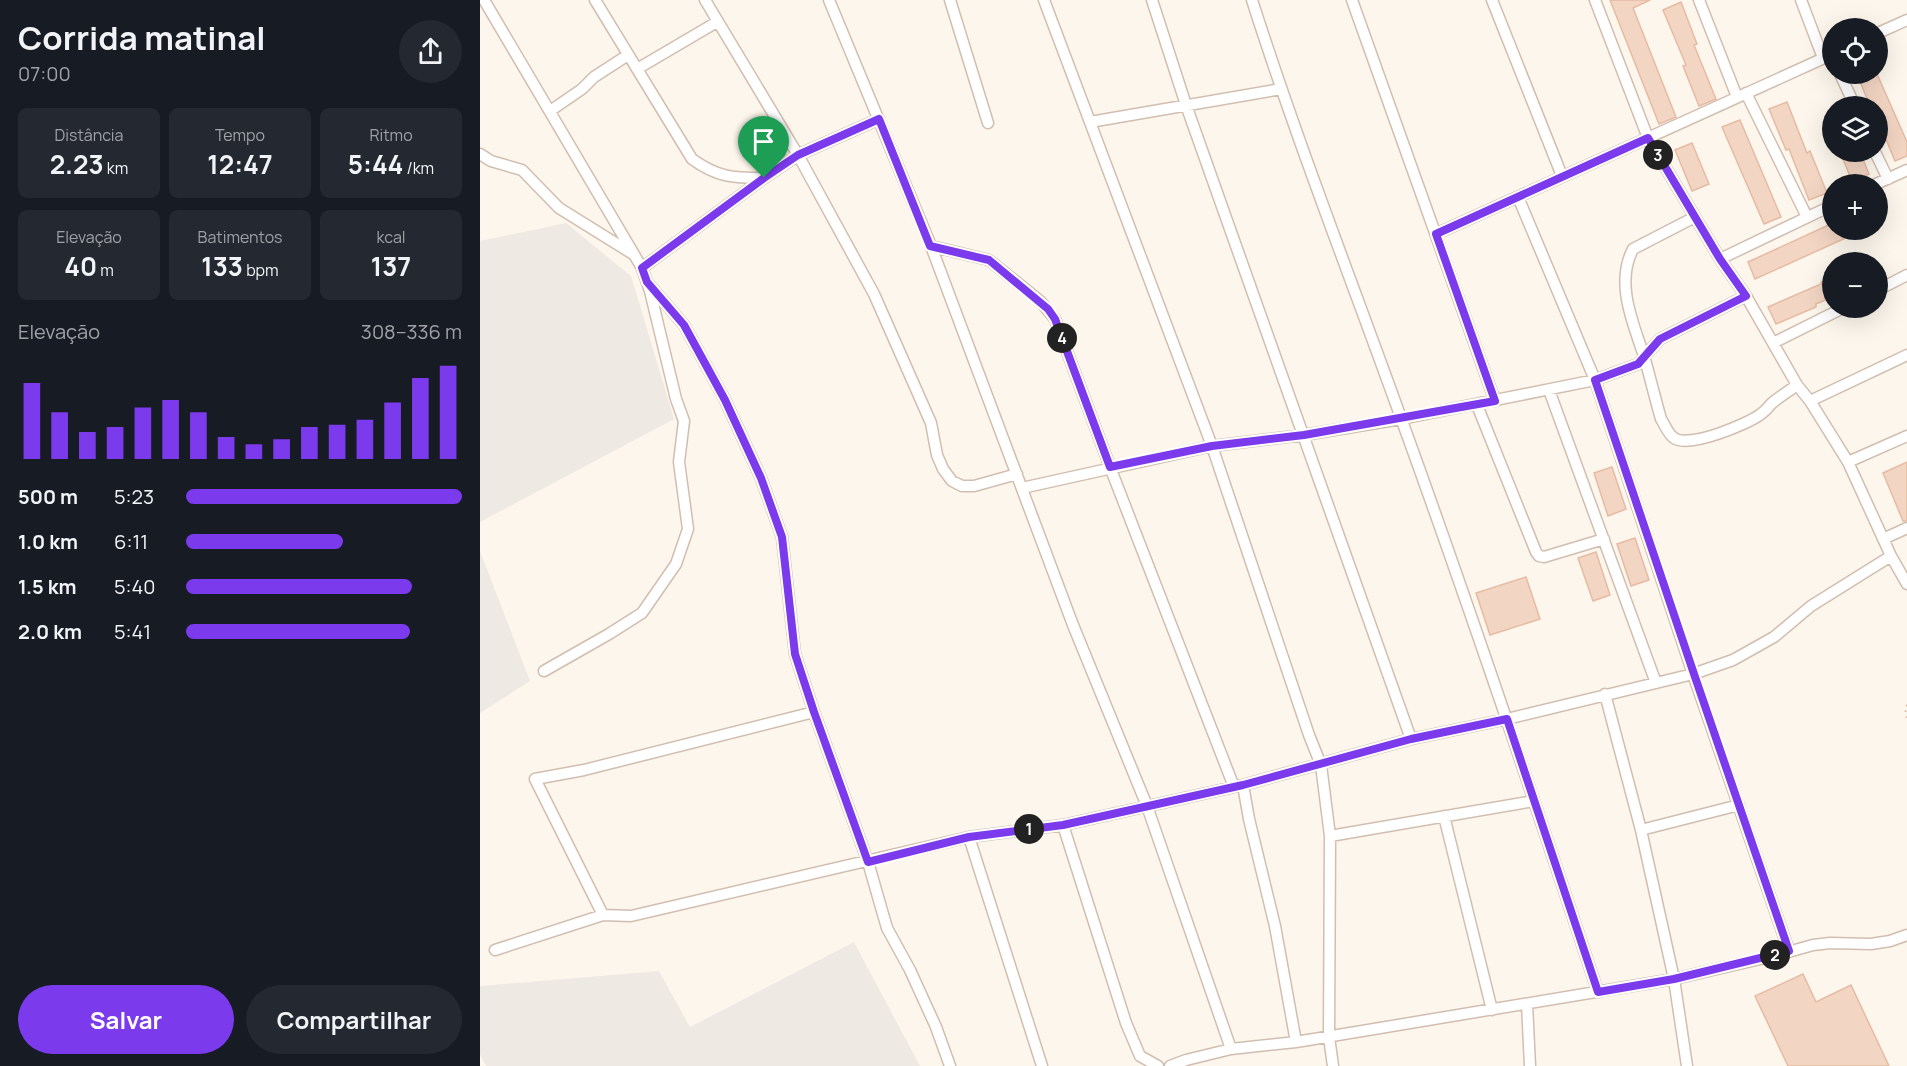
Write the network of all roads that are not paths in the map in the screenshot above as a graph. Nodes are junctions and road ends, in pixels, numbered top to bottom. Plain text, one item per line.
1 (484, 0) edge
2 (595, 0) edge
3 (705, 0) edge
4 (829, 0) edge
5 (950, 0) edge
6 (1044, 0) edge
7 (1152, 0) edge
8 (1252, 0) edge
9 (1352, 0) edge
10 (1491, 0) edge
11 (1595, 0) edge
12 (1699, 0) edge
13 (1801, 0) edge
14 (1907, 20) edge
15 (717, 22) junction
16 (1888, 29) edge
17 (1822, 41) edge
18 (628, 55) junction
19 (1822, 60) edge
20 (637, 69) junction
21 (1281, 89) junction
22 (1742, 95) junction
23 (1186, 105) junction
24 (550, 111) junction
25 (879, 119) junction
26 (1090, 122) junction
27 (988, 123) dead end
28 (1648, 138) junction
29 (480, 153) edge
30 (798, 155) junction
31 (1907, 170) edge
32 (1562, 176) junction
33 (764, 178) junction
34 (1888, 179) edge
35 (1518, 197) junction
36 (1822, 210) edge
37 (1695, 217) junction
38 (1807, 217) junction
39 (1436, 234) junction
40 (930, 246) junction
41 (635, 255) junction
42 (1720, 259) junction
43 (642, 268) junction
44 (1907, 275) edge
45 (647, 282) junction
46 (1888, 285) edge
47 (1746, 296) junction
48 (1823, 318) edge
49 (1773, 343) junction
50 (1907, 355) edge
51 (1644, 357) junction
52 (1595, 380) junction
53 (1797, 385) junction
54 (1550, 390) junction
55 (1495, 401) junction
56 (1810, 401) junction
57 (1477, 405) junction
58 (1401, 419) junction
59 (1304, 435) junction
60 (1907, 436) edge
61 (1212, 446) junction
62 (1848, 462) junction
63 (1110, 467) junction
64 (1017, 474) junction
65 (1022, 488) junction
66 (1907, 528) edge
67 (1604, 539) junction
68 (1883, 539) junction
69 (1891, 556) junction
70 (1907, 584) edge
71 (544, 670) dead end
72 (1694, 674) junction
73 (1656, 683) junction
74 (1605, 694) junction
75 (814, 712) junction
76 (1507, 719) junction
77 (1411, 739) junction
78 (1321, 765) junction
79 (1239, 786) junction
80 (1534, 801) junction
81 (1739, 805) junction
82 (1147, 806) junction
83 (1444, 816) junction
84 (1063, 825) junction
85 (1641, 830) junction
86 (1330, 836) junction
87 (969, 837) junction
88 (868, 862) junction
89 (603, 915) junction
90 (1907, 935) edge
91 (495, 950) dead end
92 (1789, 951) junction
93 (1674, 979) junction
94 (1598, 992) junction
95 (1527, 1004) junction
96 (1492, 1010) junction
97 (1329, 1037) junction
98 (1296, 1042) junction
99 (1231, 1049) junction
100 (950, 1066) edge
101 (1042, 1066) edge
102 (1158, 1066) edge
103 (1170, 1066) edge
104 (1333, 1066) edge
105 (1530, 1066) edge
106 (1687, 1066) edge

1 - 24 street
2 - 18 street
3 - 15 street
4 - 25 street
5 - 27 street
6 - 26 street
7 - 23 street
8 - 21 street
9 - 39 street
10 - 32 street
11 - 28 street
12 - 22 street
13 - 17 street
14 - 16 street
15 - 20 street
15 - 30 street
18 - 20 street
18 - 24 street
19 - 22 street
20 - 33 street
21 - 23 street
21 - 58 street
22 - 28 street
22 - 38 street
23 - 26 street
23 - 59 street
24 - 41 street
25 - 30 street
25 - 40 street
26 - 61 street
28 - 32 street
28 - 37 street
29 - 41 street
30 - 33 street
30 - 64 street
31 - 34 street
32 - 35 street
33 - 43 street
35 - 39 street
35 - 52 street
36 - 38 street
37 - 42 street
37 - 51 street
38 - 42 street
39 - 55 street
40 - 63 street
40 - 64 street
41 - 43 street
42 - 47 street
43 - 45 street
44 - 46 street
45 - 71 street
45 - 75 street
47 - 49 street
47 - 51 street
48 - 49 street
49 - 53 street
50 - 56 street
51 - 52 street
51 - 53 street
52 - 54 street
52 - 72 street
53 - 56 street
54 - 55 street
54 - 67 street
55 - 57 street
56 - 62 street
57 - 58 street
57 - 67 street
58 - 59 street
58 - 76 street
59 - 61 street
59 - 77 street
60 - 62 street
61 - 63 street
61 - 78 street
62 - 68 street
63 - 65 street
63 - 79 street
64 - 65 street
65 - 82 street
66 - 68 street
67 - 73 street
68 - 69 street
69 - 70 street
69 - 72 street
72 - 73 street
72 - 81 street
73 - 74 street
74 - 76 street
74 - 85 street
75 - 88 street
75 - 89 street
76 - 77 street
76 - 80 street
77 - 78 street
78 - 79 street
78 - 86 street
79 - 82 street
79 - 98 street
80 - 83 street
80 - 94 street
81 - 85 street
81 - 92 street
82 - 84 street
82 - 99 street
83 - 86 street
83 - 96 street
84 - 87 street
84 - 102 street
85 - 93 street
86 - 97 street
87 - 88 street
87 - 101 street
88 - 89 street
88 - 100 street
89 - 91 street
90 - 92 street
92 - 93 street
93 - 94 street
93 - 106 street
94 - 95 street
95 - 96 street
95 - 105 street
96 - 97 street
97 - 98 street
97 - 104 street
98 - 99 street
99 - 103 street

